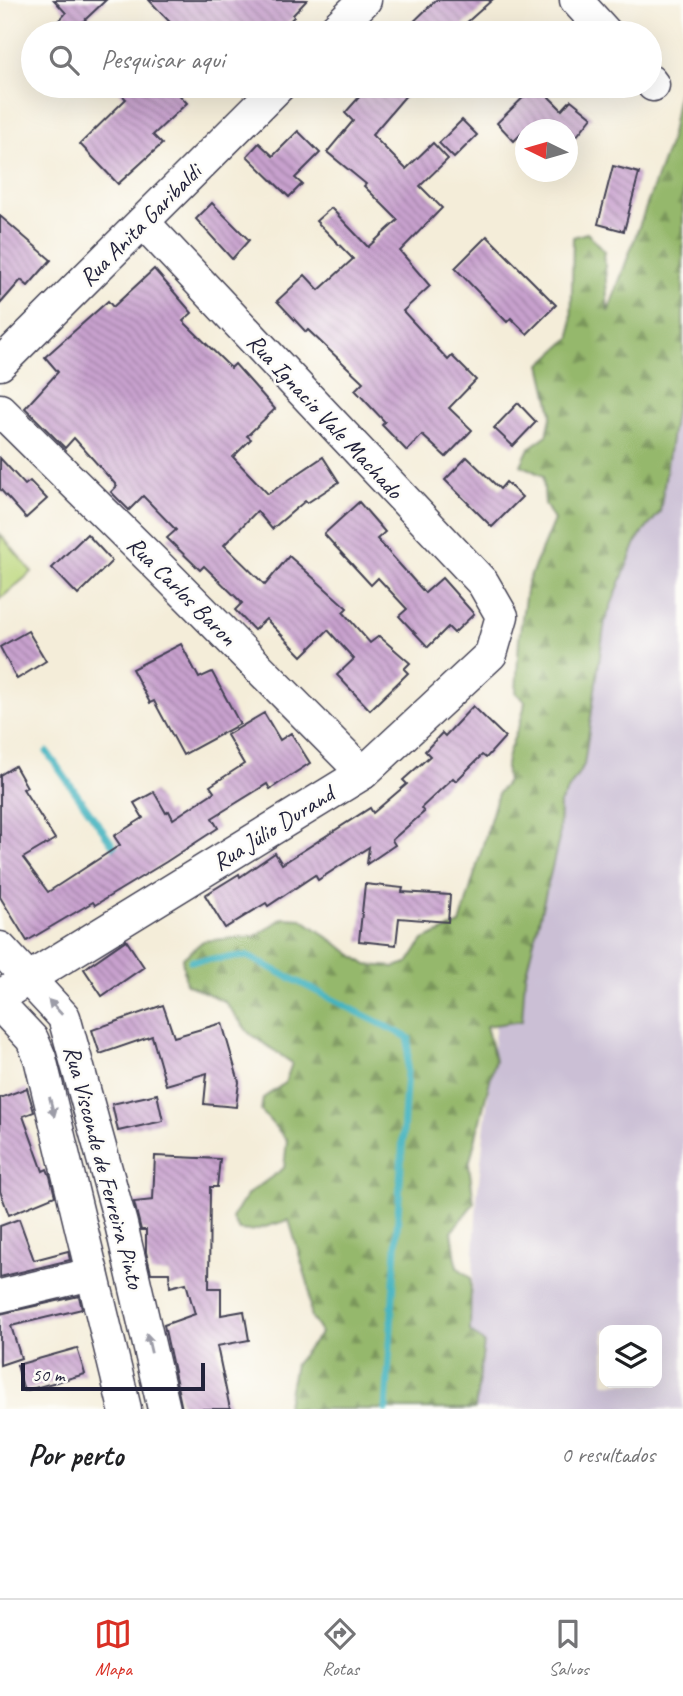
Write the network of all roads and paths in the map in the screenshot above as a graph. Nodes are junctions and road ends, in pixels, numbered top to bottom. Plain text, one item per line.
1 (365, 0) edge
2 (576, 0) edge
3 (343, 21) edge
4 (596, 21) edge
5 (267, 98) edge
6 (143, 222) junction
7 (0, 364) edge
8 (0, 410) edge
9 (502, 615) joint
10 (363, 773) junction
11 (0, 948) edge
12 (28, 978) junction
13 (0, 996) edge
14 (0, 1005) edge
15 (121, 1224) junction
16 (82, 1233) junction
17 (92, 1272) junction
18 (0, 1296) edge
19 (125, 1409) edge
20 (164, 1409) edge

1 - 3 street
2 - 4 street
5 - 6 street, Rua Anita Garibaldi
6 - 7 street, Rua Anita Garibaldi
6 - 9 street, Rua Ignacio Vale Machado
8 - 10 street, Rua Carlos Baron
9 - 10 street, Rua Júlio Durand
10 - 12 street, Rua Júlio Durand
11 - 12 street, Rua Visconde de Ferreira Pinto
12 - 13 street, Rua Júlio Durand
15 -> 12 street, Rua Visconde de Ferreira Pinto
14 -> 16 street, Rua Visconde de Ferreira Pinto
15 - 16 street
20 -> 15 street, Rua Visconde de Ferreira Pinto
16 - 17 street, Rua Visconde de Ferreira Pinto
17 - 18 street
17 - 19 street, Rua Visconde de Ferreira Pinto

